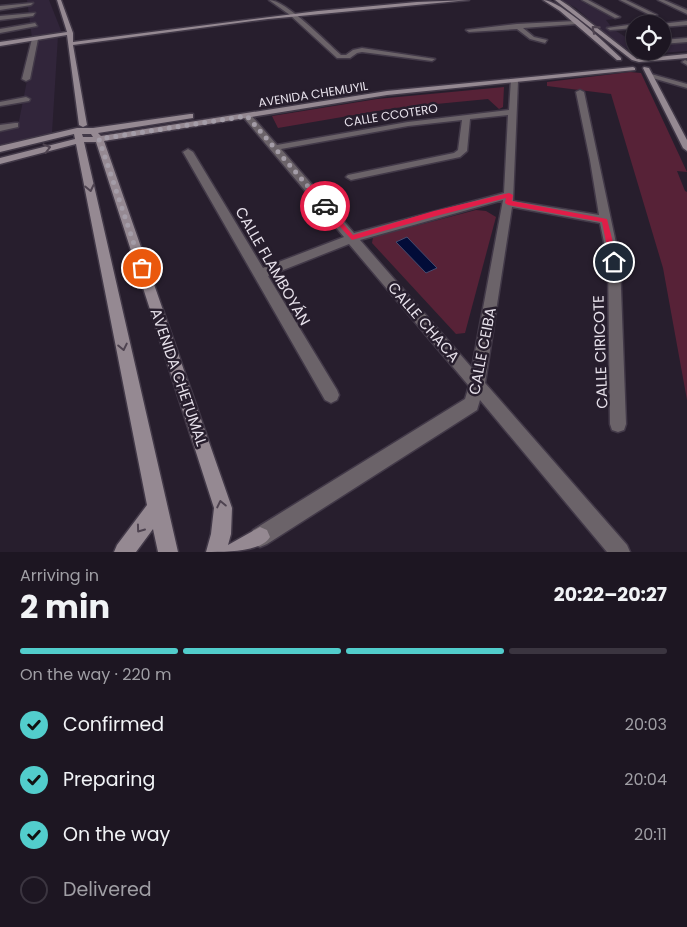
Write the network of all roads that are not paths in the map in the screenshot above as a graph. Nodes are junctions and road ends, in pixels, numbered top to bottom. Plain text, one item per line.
1 (59, 0) edge
2 (271, 0) edge
3 (385, 0) edge
4 (467, 0) edge
5 (545, 0) edge
6 (557, 0) edge
7 (584, 0) edge
8 (622, 0) edge
9 (660, 0) edge
10 (31, 4) dead end
11 (396, 5) junction
12 (0, 8) edge
13 (687, 12) edge
14 (32, 14) dead end
15 (292, 14) junction
16 (652, 15) edge
17 (617, 17) dead end
18 (0, 18) edge
19 (575, 23) junction
20 (687, 24) edge
21 (36, 25) dead end
22 (671, 25) edge
23 (518, 26) junction
24 (626, 27) edge
25 (610, 28) dead end
26 (469, 30) dead end
27 (0, 31) edge
28 (70, 33) junction
29 (35, 39) junction
30 (687, 40) edge
31 (545, 41) dead end
32 (671, 41) edge
33 (0, 44) edge
34 (70, 44) junction
35 (626, 52) edge
36 (432, 60) dead end
37 (630, 60) edge
38 (637, 60) edge
39 (661, 60) edge
40 (686, 61) edge
41 (619, 62) junction
42 (647, 67) junction
43 (633, 69) junction
44 (651, 76) junction
45 (26, 79) dead end
46 (514, 81) junction
47 (687, 86) edge
48 (385, 90) junction
49 (580, 92) dead end
50 (26, 99) dead end
51 (0, 104) edge
52 (513, 112) junction
53 (247, 116) junction
54 (466, 118) junction
55 (14, 125) dead end
56 (0, 128) edge
57 (87, 133) junction
58 (274, 148) junction
59 (687, 148) edge
60 (0, 149) edge
61 (188, 152) dead end
62 (0, 161) edge
63 (351, 177) dead end
64 (509, 199) junction
65 (605, 220) junction
66 (352, 238) junction
67 (259, 275) junction
68 (478, 384) junction
69 (331, 395) dead end
70 (618, 424) dead end
71 (156, 507) junction
72 (260, 537) joint
73 (124, 552) edge
74 (168, 552) edge
75 (216, 552) edge
76 (235, 552) edge
77 (620, 552) edge

1 - 28 main road, AVENIDA CHETUMAL
2 - 15 street
3 - 11 main road
4 - 11 main road
5 - 19 main road
35 -> 6 main road
7 - 17 street
8 - 16 street
9 - 13 street
10 - 12 street
11 - 15 main road
14 - 18 street
15 - 34 main road
15 - 36 street
19 - 23 street
19 - 41 main road
20 - 22 street
21 - 27 street
23 - 26 street
23 - 31 street
24 - 25 street
28 - 29 main road
28 - 34 main road, AVENIDA CHETUMAL
29 - 33 main road
29 - 45 street
30 - 32 street
34 - 57 main road, AVENIDA CHETUMAL
37 - 41 main road, AVENIDA CHEMUYIL
38 - 42 main road
39 - 40 main road
40 - 42 main road
41 - 43 main road
41 - 48 main road, AVENIDA CHEMUYIL
42 - 43 main road, AVENIDA CHEMUYIL
42 - 44 main road
43 - 46 main road, AVENIDA CHEMUYIL
44 - 47 street
44 - 59 main road
46 - 48 main road, AVENIDA CHEMUYIL
46 - 52 street, CALLE CEIBA
48 - 53 main road, AVENIDA CHEMUYIL
48 - 57 main road, AVENIDA CHEMUYIL
49 - 65 street, CALLE CIRICOTE
50 - 51 street
52 - 54 street, CALLE CCOTERO
52 - 64 street, CALLE CEIBA
53 - 57 main road, AVENIDA CHEMUYIL
53 - 58 street, CALLE CHACA
54 - 58 street, CALLE CCOTERO
54 - 63 street
55 - 56 street
57 - 60 main road, AVENIDA CHEMUYIL
62 -> 57 main road, AVENIDA CHEMUYIL
57 -> 71 main road, AVENIDA CHETUMAL
75 -> 57 main road, AVENIDA CHETUMAL
58 - 66 street, CALLE CHACA
61 - 67 street, CALLE FLAMBOYÁN
64 - 65 street
64 - 66 street
64 - 68 street, CALLE CEIBA
65 - 70 street, CALLE CIRICOTE
66 - 67 street
66 - 68 street, CALLE CHACA
67 - 69 street, CALLE FLAMBOYÁN
68 - 72 street, CALLE CEIBA
68 - 77 street, CALLE CHACA
71 -> 73 main road
71 - 74 main road, AVENIDA CHETUMAL
72 - 76 main road

